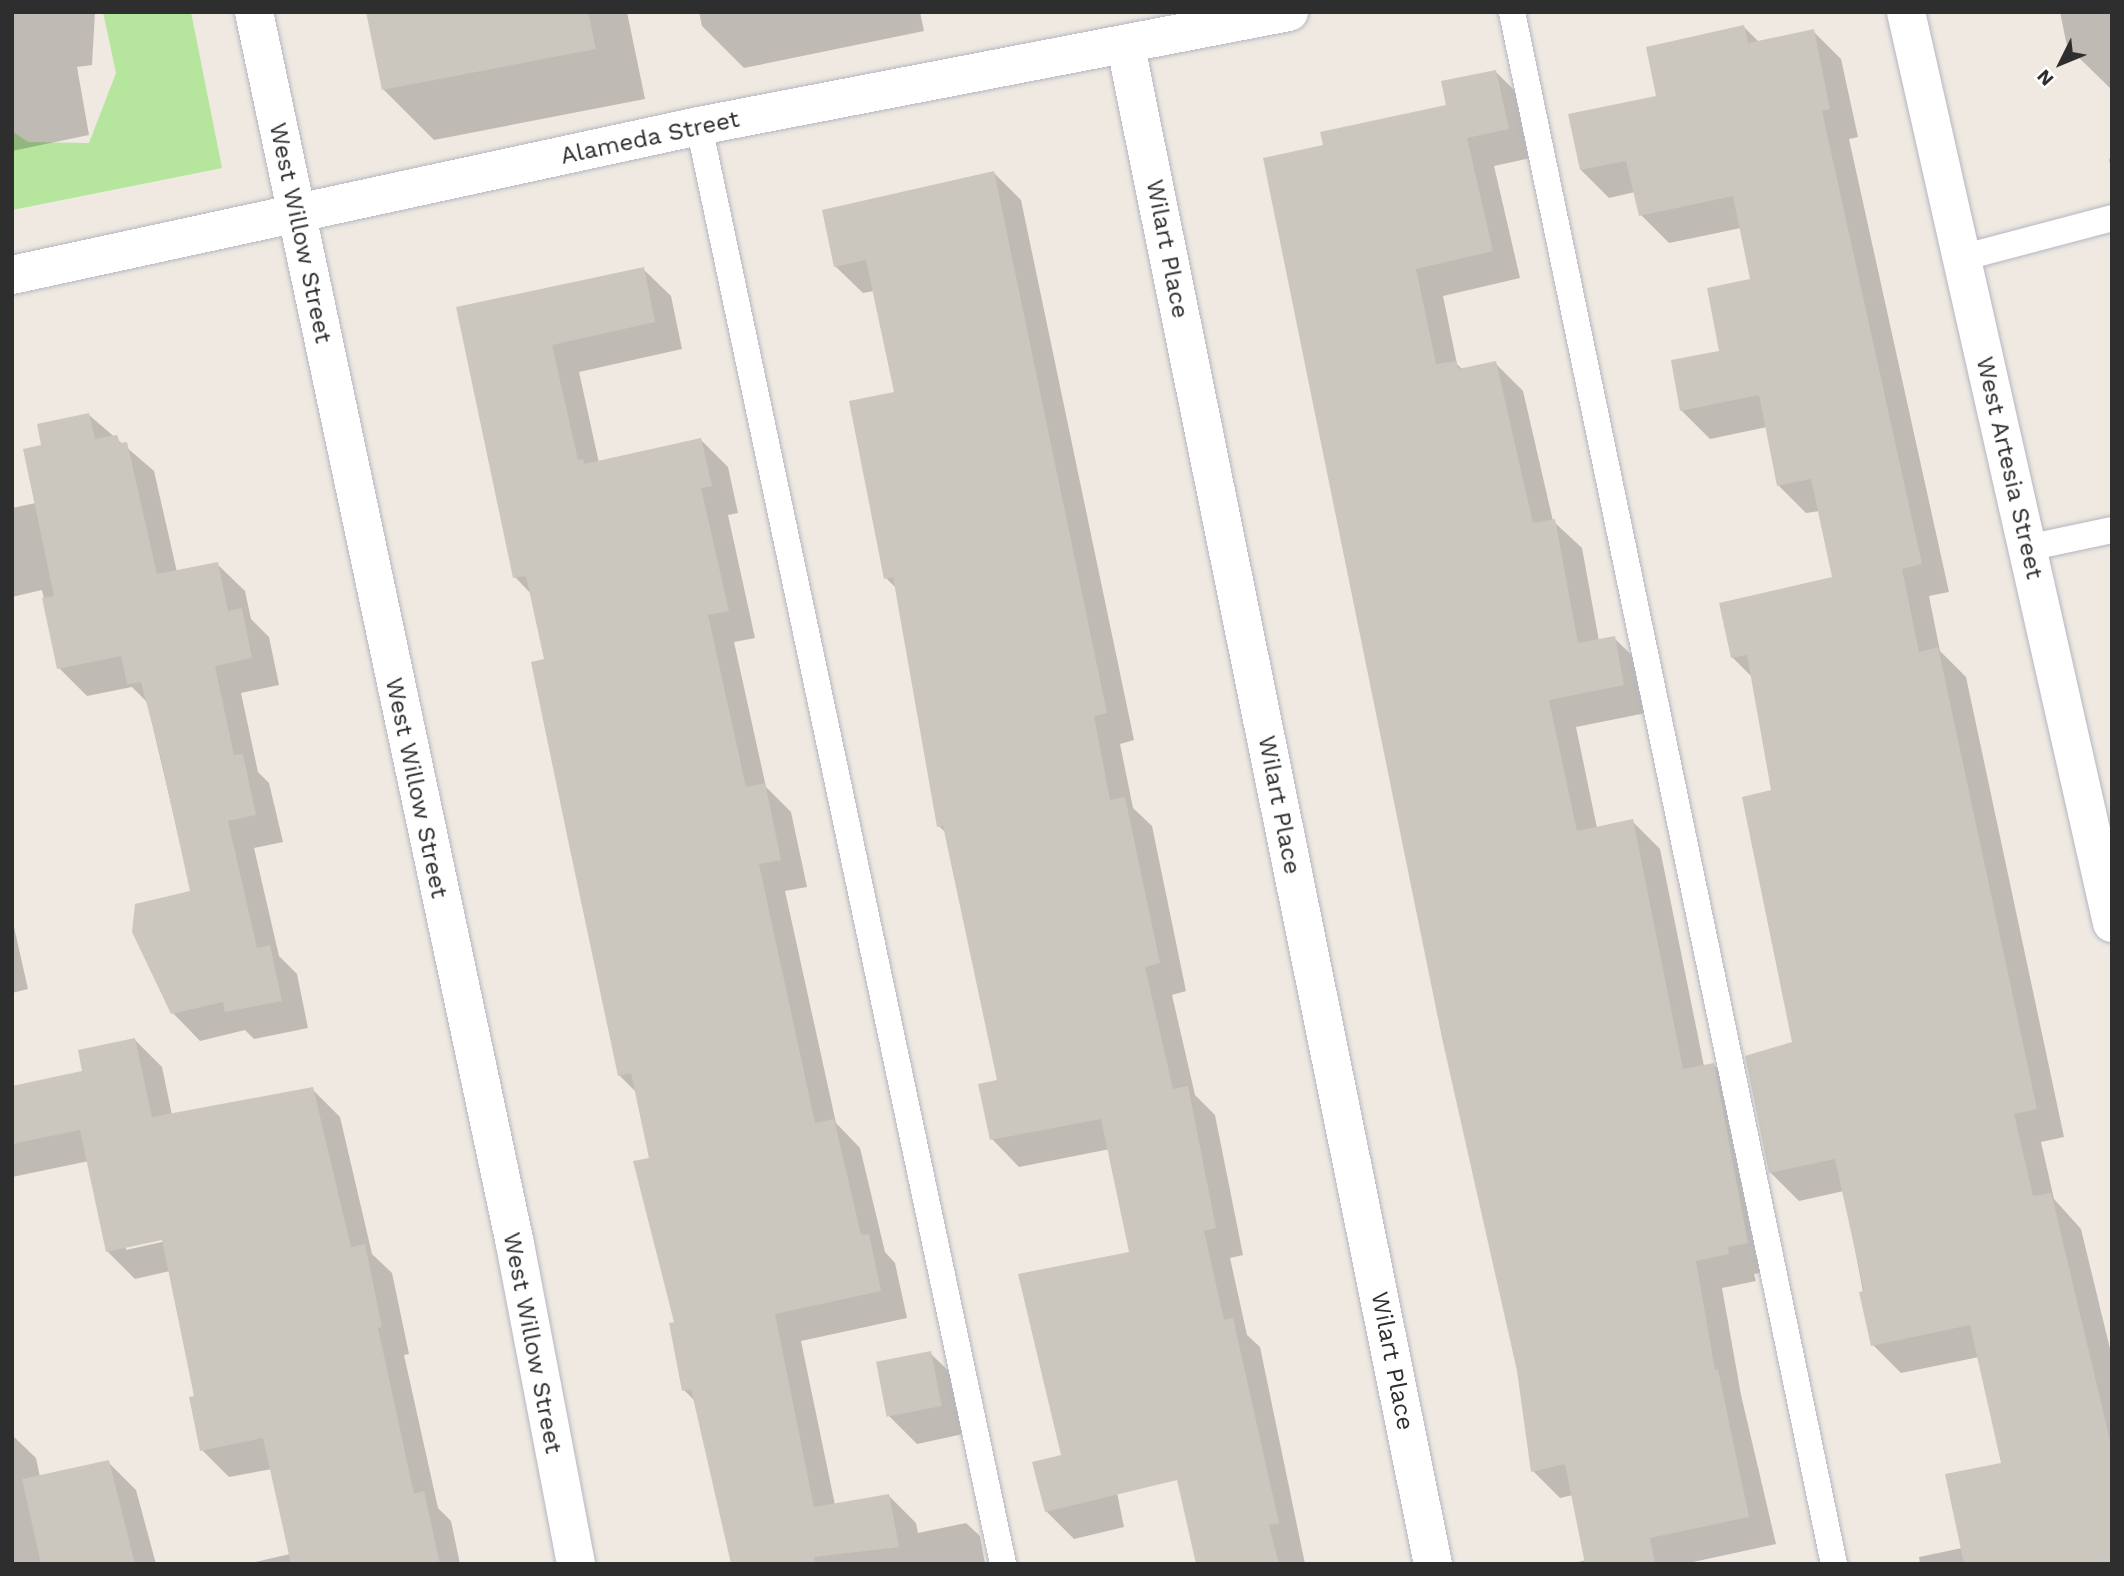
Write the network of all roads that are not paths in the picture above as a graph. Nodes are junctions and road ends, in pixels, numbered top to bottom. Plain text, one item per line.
1 (254, 12) edge
2 (1289, 12) edge
3 (1512, 12) edge
4 (1906, 12) edge
5 (1126, 47) junction
6 (699, 126) junction
7 (297, 215) junction
8 (2112, 218) edge
9 (1961, 258) junction
10 (12, 275) edge
11 (2112, 530) edge
12 (2027, 548) junction
13 (2112, 923) edge
14 (576, 1564) edge
15 (1003, 1564) edge
16 (1433, 1564) edge
17 (1834, 1564) edge

1 - 7 street, West Willow Street
2 - 5 street, Alameda Street
3 - 17 lane
4 - 9 street, West Artesia Street
5 - 6 street, Alameda Street
5 - 16 street, Wilart Place
6 - 7 street, Alameda Street
6 - 15 lane
7 - 10 street, Alameda Street
7 - 14 street, West Willow Street
8 - 9 lane
9 - 12 street, West Artesia Street
11 - 12 lane
12 - 13 street, West Artesia Street

